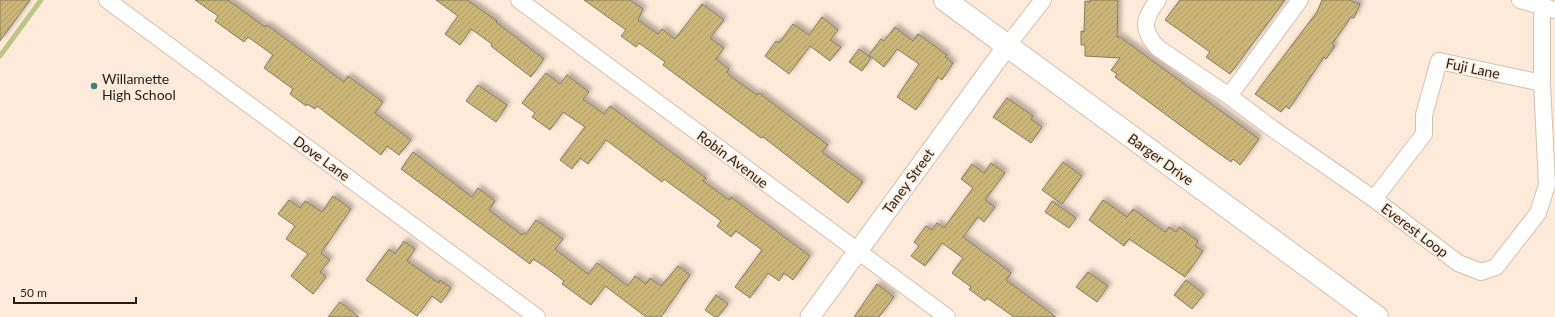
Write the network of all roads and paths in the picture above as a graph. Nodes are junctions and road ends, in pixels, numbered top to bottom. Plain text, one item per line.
1 (107, 0) edge
2 (519, 0) edge
3 (944, 0) edge
4 (1043, 0) edge
5 (1158, 0) edge
6 (1300, 0) edge
7 (1520, 0) edge
8 (1548, 9) edge
9 (1007, 46) junction
10 (1542, 82) junction
11 (1229, 96) junction
12 (1374, 199) junction
13 (857, 251) junction
14 (537, 317) edge
15 (810, 317) edge
16 (947, 317) edge
17 (1377, 317) edge

1 - 14 street, Dove Lane
2 - 13 street, Robin Avenue
3 - 9 main road, Barger Drive
4 - 9 street
5 - 11 street, Everest Loop
6 - 11 street
7 - 8 street
8 - 10 street, Everest Loop
9 - 13 street, Taney Street
9 - 17 main road, Barger Drive
10 - 12 street, Fuji Lane
10 - 12 street, Everest Loop
11 - 12 street, Everest Loop
13 - 15 street, Taney Street
13 - 16 street, Robin Avenue

